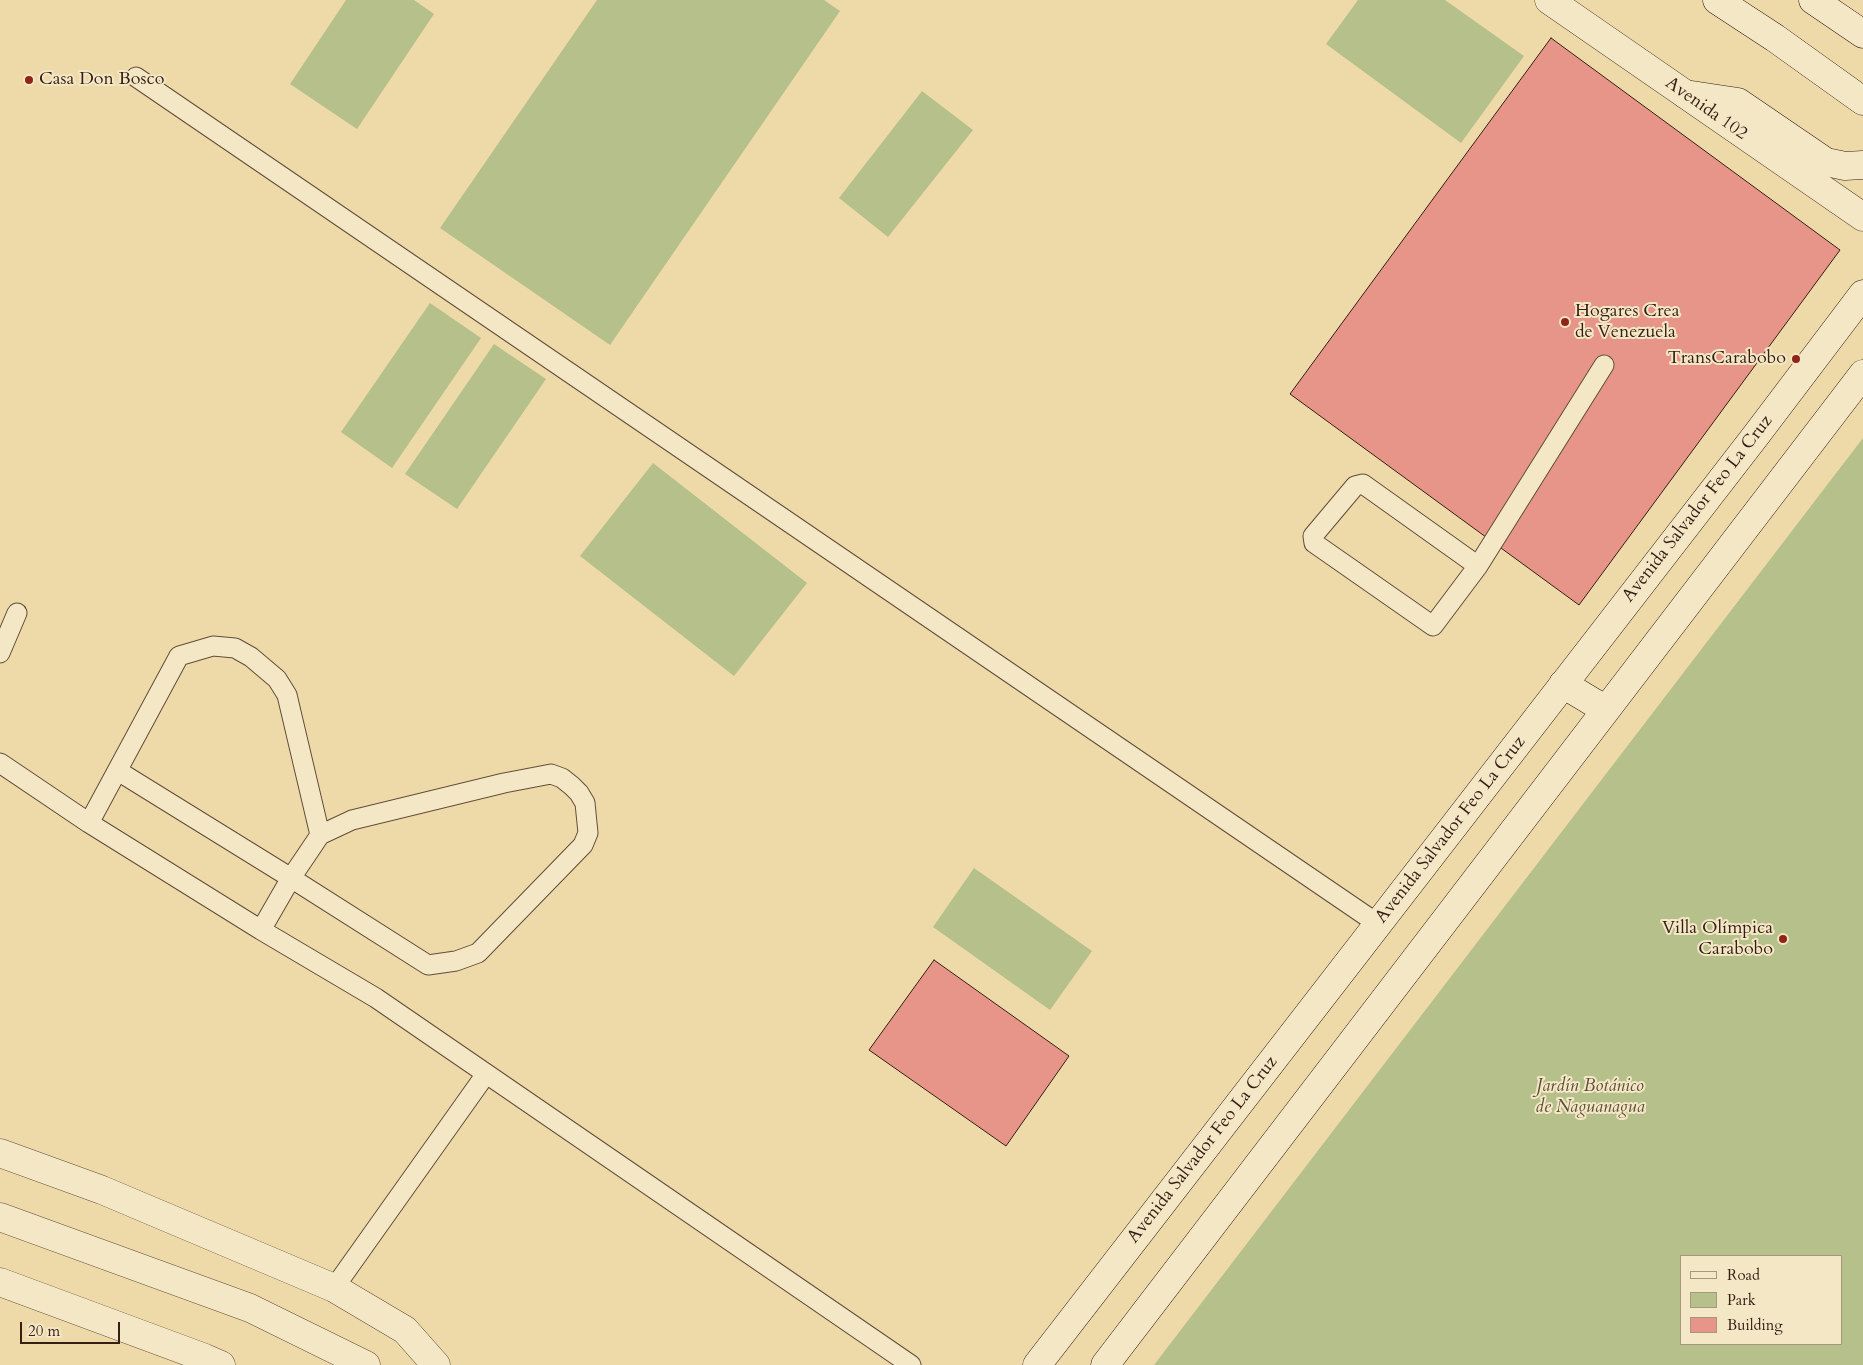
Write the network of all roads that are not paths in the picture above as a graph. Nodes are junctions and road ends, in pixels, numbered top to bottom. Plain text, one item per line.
1 (1549, 0) edge
2 (1717, 0) edge
3 (1813, 0) edge
4 (1863, 34) edge
5 (136, 77) dead end
6 (1685, 94) junction
7 (1863, 101) edge
8 (1863, 165) edge
9 (1863, 217) edge
10 (1863, 294) edge
11 (1604, 365) dead end
12 (1863, 374) edge
13 (1478, 566) junction
14 (17, 613) dead end
15 (0, 653) edge
16 (1563, 684) junction
17 (1606, 710) junction
18 (0, 763) edge
19 (118, 770) junction
20 (89, 823) junction
21 (320, 835) junction
22 (291, 878) junction
23 (1378, 924) junction
24 (261, 930) junction
25 (486, 1074) junction
26 (0, 1153) edge
27 (0, 1217) edge
28 (0, 1282) edge
29 (334, 1288) junction
30 (221, 1365) edge
31 (366, 1365) edge
32 (436, 1365) edge
33 (911, 1365) edge
34 (1037, 1365) edge
35 (1105, 1365) edge

1 - 6 street, Avenida 102
2 - 7 street
3 - 4 street
5 - 23 lane
6 - 8 street
6 - 9 street, Avenida 102
10 - 16 street, Avenida Salvador Feo La Cruz
11 - 13 lane
12 - 17 street
13 - 13 lane
14 - 15 lane
16 - 17 street
16 - 23 street, Avenida Salvador Feo La Cruz
17 - 35 street
18 - 20 lane
19 - 20 lane
19 - 21 lane
19 - 22 lane
20 - 24 lane
21 - 22 lane
21 - 22 lane
22 - 24 lane
23 - 34 street, Avenida Salvador Feo La Cruz
24 - 25 lane
25 - 29 lane
25 - 33 lane
26 - 29 street
27 - 31 street
28 - 30 street
29 - 32 street

